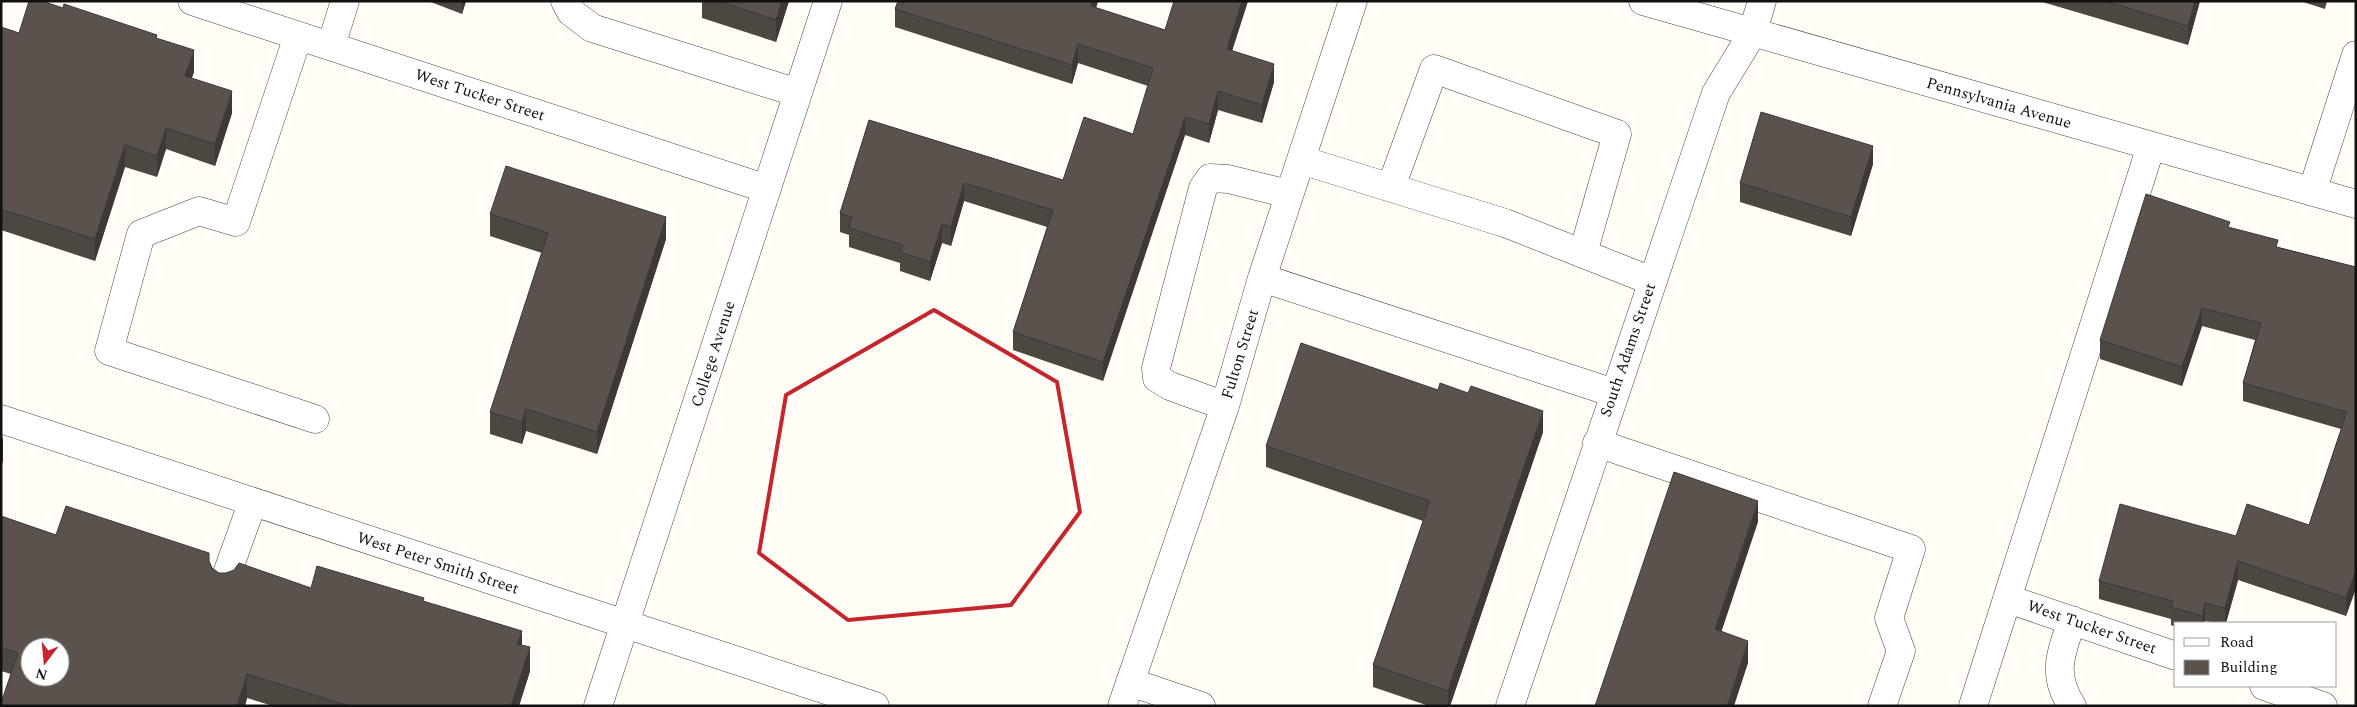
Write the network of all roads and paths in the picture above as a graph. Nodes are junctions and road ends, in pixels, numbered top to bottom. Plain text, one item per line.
1 (192, 1) edge
2 (345, 1) edge
3 (565, 1) edge
4 (828, 1) edge
5 (1353, 1) edge
6 (1643, 1) edge
7 (1762, 1) edge
8 (1752, 34) junction
9 (298, 36) junction
10 (331, 46) junction
11 (2356, 54) edge
12 (798, 93) junction
13 (2151, 146) junction
14 (1301, 160) junction
15 (1391, 187) junction
16 (767, 189) junction
17 (2312, 192) junction
18 (1290, 194) junction
19 (2356, 204) edge
20 (1583, 253) junction
21 (1262, 278) junction
22 (1652, 280) junction
23 (1614, 393) junction
24 (1225, 406) junction
25 (1, 419) edge
26 (315, 419) dead end
27 (1597, 443) junction
28 (252, 504) junction
29 (224, 582) edge
30 (2008, 599) junction
31 (2072, 620) junction
32 (625, 623) junction
33 (2174, 655) edge
34 (2267, 687) edge
35 (1126, 694) edge
36 (2069, 704) edge
37 (598, 706) edge
38 (874, 706) edge
39 (1201, 706) edge
40 (1510, 706) edge
41 (1882, 706) edge
42 (1973, 706) edge
43 (2323, 706) edge

1 - 9 street, West Tucker Street
2 - 10 street
3 - 12 street
4 - 12 street, College Avenue
5 - 14 street, Fulton Street
6 - 8 street, Pennsylvania Avenue
7 - 8 street, South Adams Street
8 - 13 street, Pennsylvania Avenue
8 - 22 street, South Adams Street
9 - 10 street, West Tucker Street
9 - 26 street
10 - 16 street, West Tucker Street
11 - 17 street
12 - 16 street, College Avenue
13 - 17 street, Pennsylvania Avenue
13 - 30 street
14 - 15 street
14 - 18 street, Fulton Street
15 - 20 street
15 - 20 street
16 - 32 street, College Avenue
17 - 19 street, Pennsylvania Avenue
18 - 21 street, Fulton Street
18 - 24 street
20 - 22 street
21 - 23 street
21 - 24 street, Fulton Street
22 - 23 street, South Adams Street
23 - 27 street, South Adams Street
24 - 35 street, Fulton Street
25 - 28 street, West Peter Smith Street
27 - 40 street, South Adams Street
27 - 41 street
28 - 29 street
28 - 32 street, West Peter Smith Street
30 - 31 street, West Tucker Street
30 - 42 street
31 - 33 street, West Tucker Street
31 - 36 street
32 - 37 street, College Avenue
32 - 38 street, West Peter Smith Street
34 - 43 street
35 - 39 street

